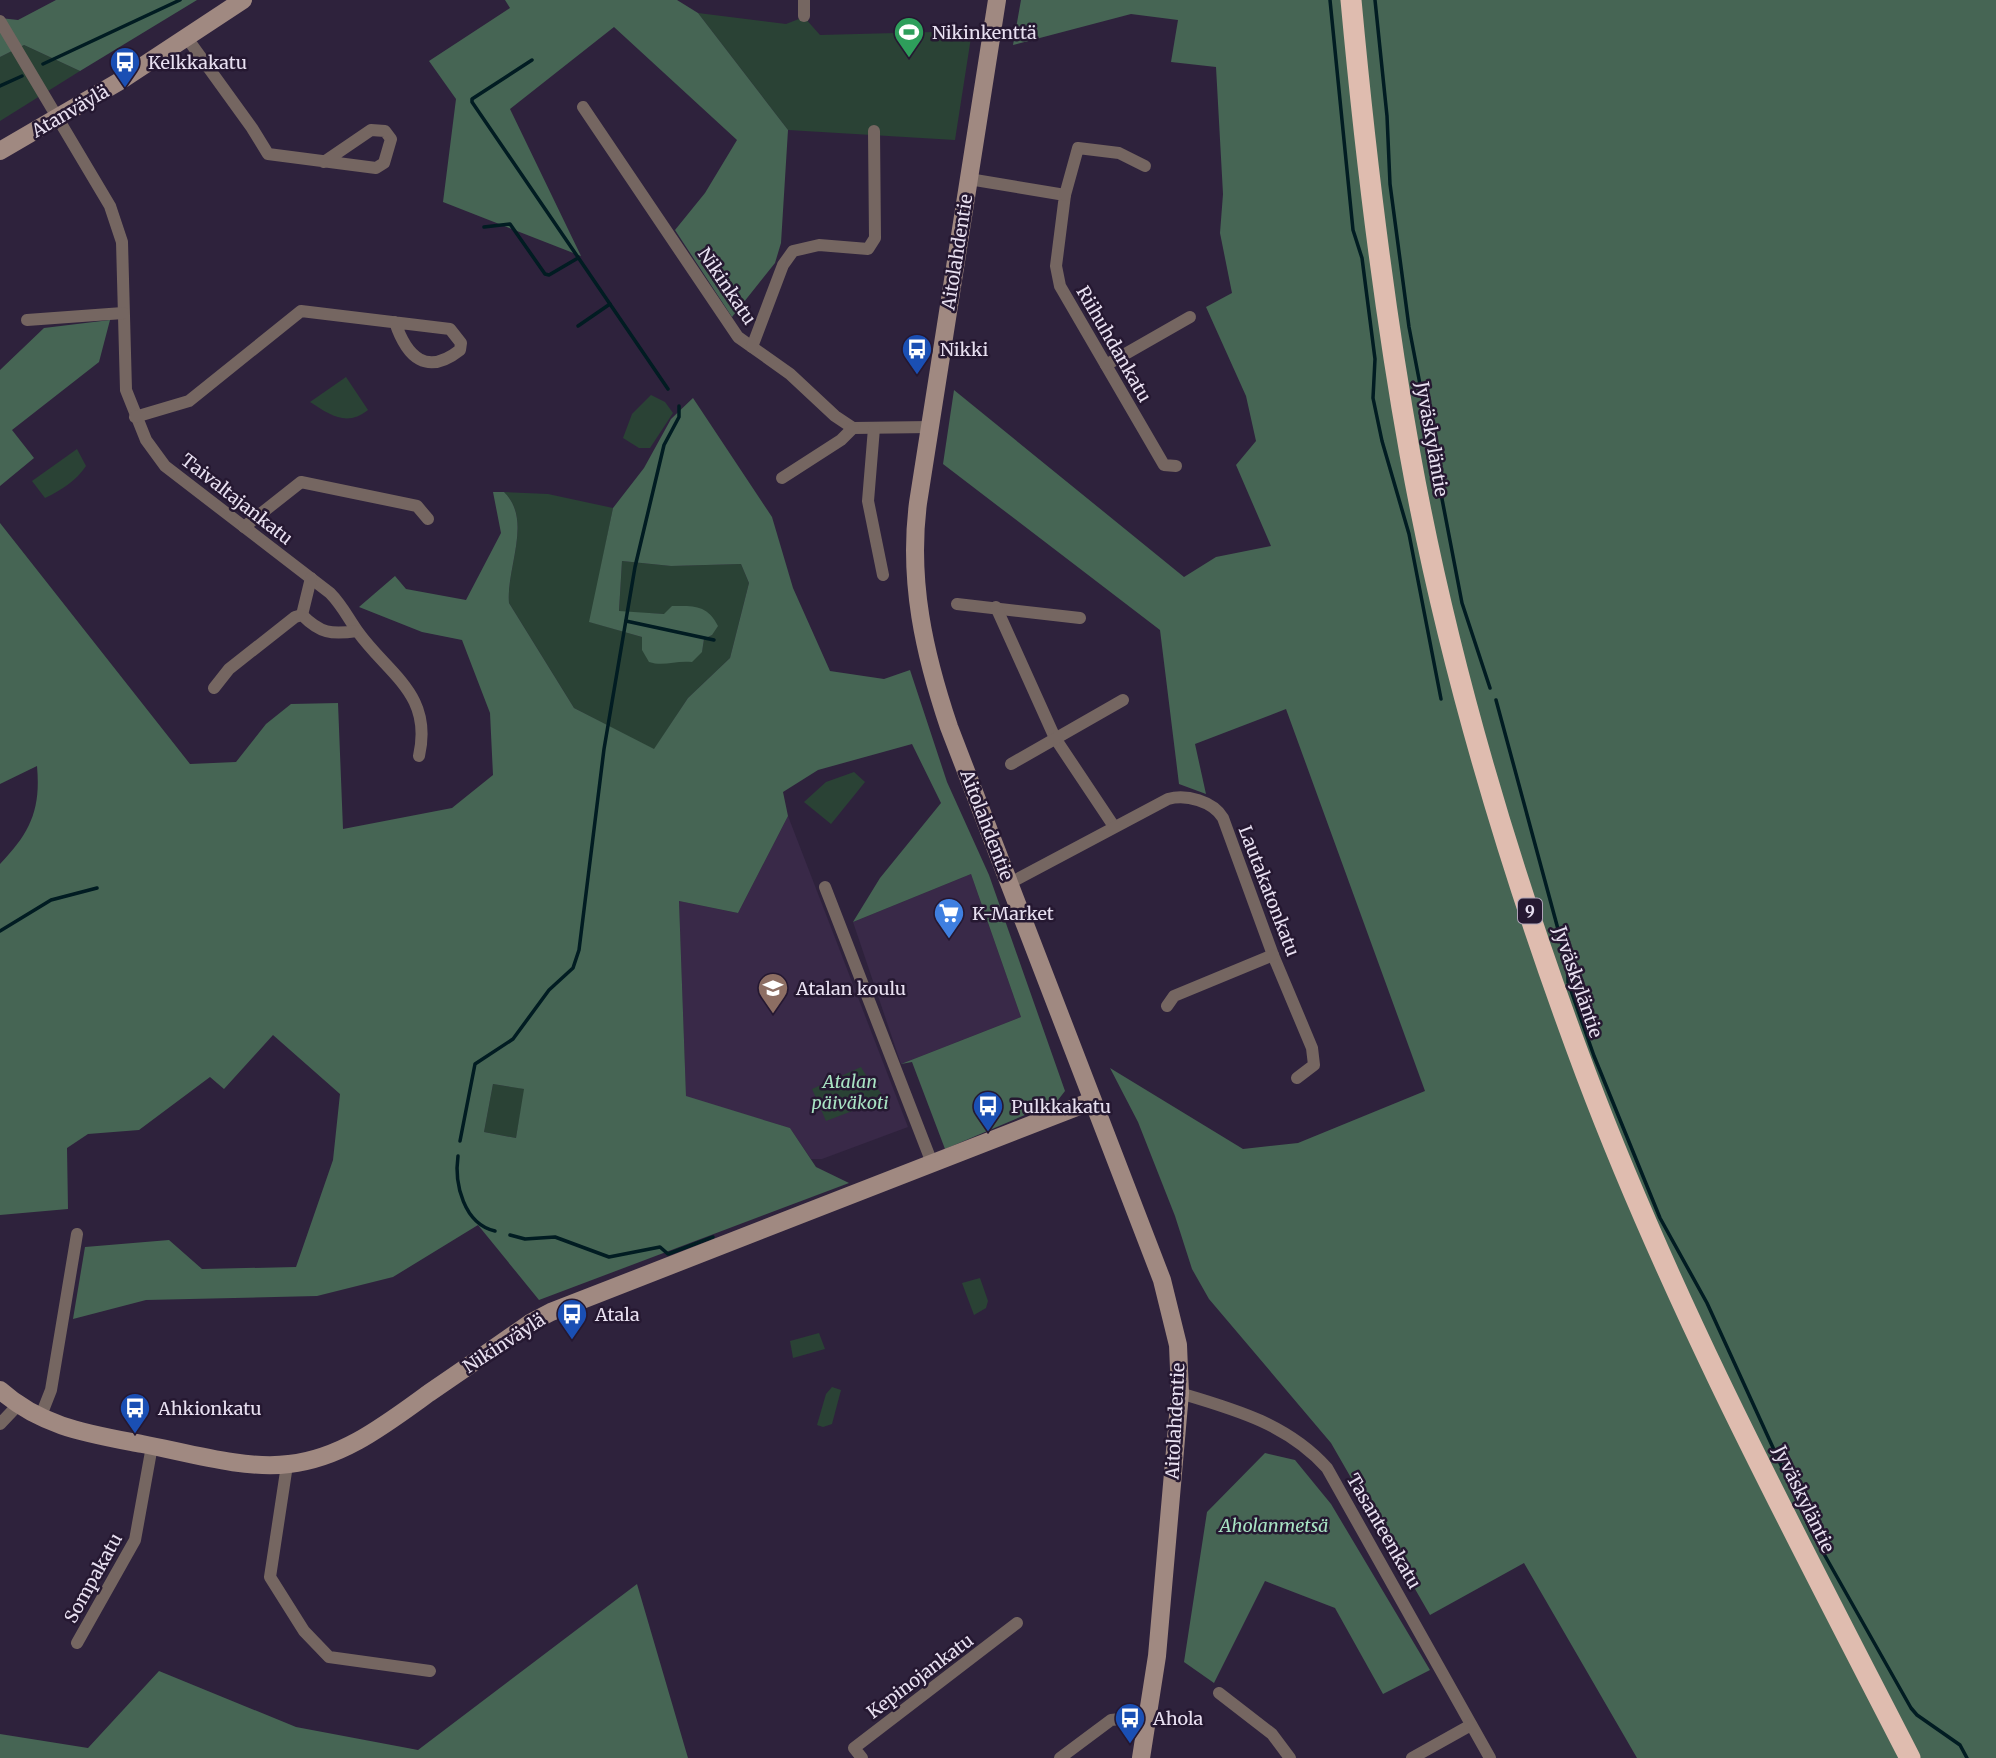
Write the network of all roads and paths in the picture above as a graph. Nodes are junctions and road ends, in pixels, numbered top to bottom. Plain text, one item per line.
1 (243, 0) edge
2 (804, 0) edge
3 (998, 0) edge
4 (1351, 0) edge
5 (804, 16) dead end
6 (0, 21) edge
7 (187, 38) junction
8 (583, 107) dead end
9 (59, 117) junction
10 (874, 131) dead end
11 (0, 150) edge
12 (324, 162) junction
13 (1145, 166) dead end
14 (969, 179) junction
15 (1065, 195) junction
16 (122, 313) junction
17 (1190, 317) dead end
18 (27, 320) dead end
19 (396, 322) junction
20 (752, 347) junction
21 (1106, 365) junction
22 (135, 417) junction
23 (930, 427) junction
24 (853, 428) junction
25 (874, 428) junction
26 (1176, 466) dead end
27 (782, 478) dead end
28 (428, 519) dead end
29 (244, 527) junction
30 (883, 575) dead end
31 (311, 578) junction
32 (957, 604) dead end
33 (996, 607) junction
34 (302, 615) junction
35 (1080, 618) dead end
36 (356, 631) junction
37 (214, 688) dead end
38 (1123, 700) dead end
39 (1055, 738) junction
40 (419, 756) dead end
41 (1011, 764) dead end
42 (1113, 825) junction
43 (1010, 883) junction
44 (825, 887) dead end
45 (1273, 955) junction
46 (1167, 1006) dead end
47 (1297, 1078) dead end
48 (1092, 1101) junction
49 (932, 1163) junction
50 (77, 1234) dead end
51 (0, 1390) edge
52 (1180, 1393) junction
53 (18, 1405) junction
54 (40, 1418) junction
55 (0, 1424) edge
56 (152, 1446) junction
57 (287, 1465) junction
58 (1017, 1623) dead end
59 (77, 1643) dead end
60 (430, 1671) dead end
61 (1219, 1693) dead end
62 (1146, 1716) junction
63 (1471, 1725) junction
64 (1286, 1755) edge
65 (862, 1758) edge
66 (1060, 1758) edge
67 (1141, 1758) edge
68 (1412, 1758) edge
69 (1490, 1758) edge
70 (1910, 1758) edge

1 - 7 main road, Atanväylä
2 - 5 street
3 - 14 main road, Aitolahdentie
4 - 70 highway, Jyväskyläntie / 9
6 - 9 street, Taivaltajankatu
7 - 9 main road, Atanväylä
7 - 12 street
8 - 20 street, Nikinkatu
9 - 11 main road, Atanväylä
9 - 16 street, Taivaltajankatu
10 - 20 street
12 - 12 street
13 - 15 street, Riihuhdankatu
14 - 15 street
14 - 23 main road, Aitolahdentie
15 - 21 street, Riihuhdankatu
16 - 18 street
16 - 22 street, Taivaltajankatu
17 - 21 street
19 - 19 street
19 - 22 street
20 - 24 street, Nikinkatu
21 - 26 street, Riihuhdankatu
22 - 29 street, Taivaltajankatu
23 - 25 street
23 - 43 main road, Aitolahdentie
24 - 25 street
24 - 27 street
25 - 30 street
28 - 29 street
29 - 31 street, Taivaltajankatu
31 - 34 street
31 - 36 street, Taivaltajankatu
32 - 33 street
33 - 35 street
33 - 39 street
34 - 36 street
34 - 37 street
36 - 40 street, Taivaltajankatu
38 - 39 street
39 - 41 street
39 - 42 street
42 - 43 street, Lautakatonkatu
42 - 45 street, Lautakatonkatu
43 - 48 main road, Aitolahdentie
44 - 49 street
45 - 46 street
45 - 47 street, Lautakatonkatu
48 - 49 main road, Nikinväylä
48 - 52 main road, Aitolahdentie
49 - 57 main road, Nikinväylä
50 - 54 street
51 - 53 main road, Nikinväylä
52 - 62 main road, Aitolahdentie
52 - 63 street, Tasanteenkatu
53 - 54 main road, Nikinväylä
53 - 55 street
54 - 56 main road, Nikinväylä
56 - 57 main road, Nikinväylä
56 - 59 street, Sompakatu
57 - 60 street
58 - 65 street, Kepinojankatu
61 - 64 street
62 - 66 street
62 - 67 main road, Aitolahdentie
63 - 68 street
63 - 69 street, Tasanteenkatu

